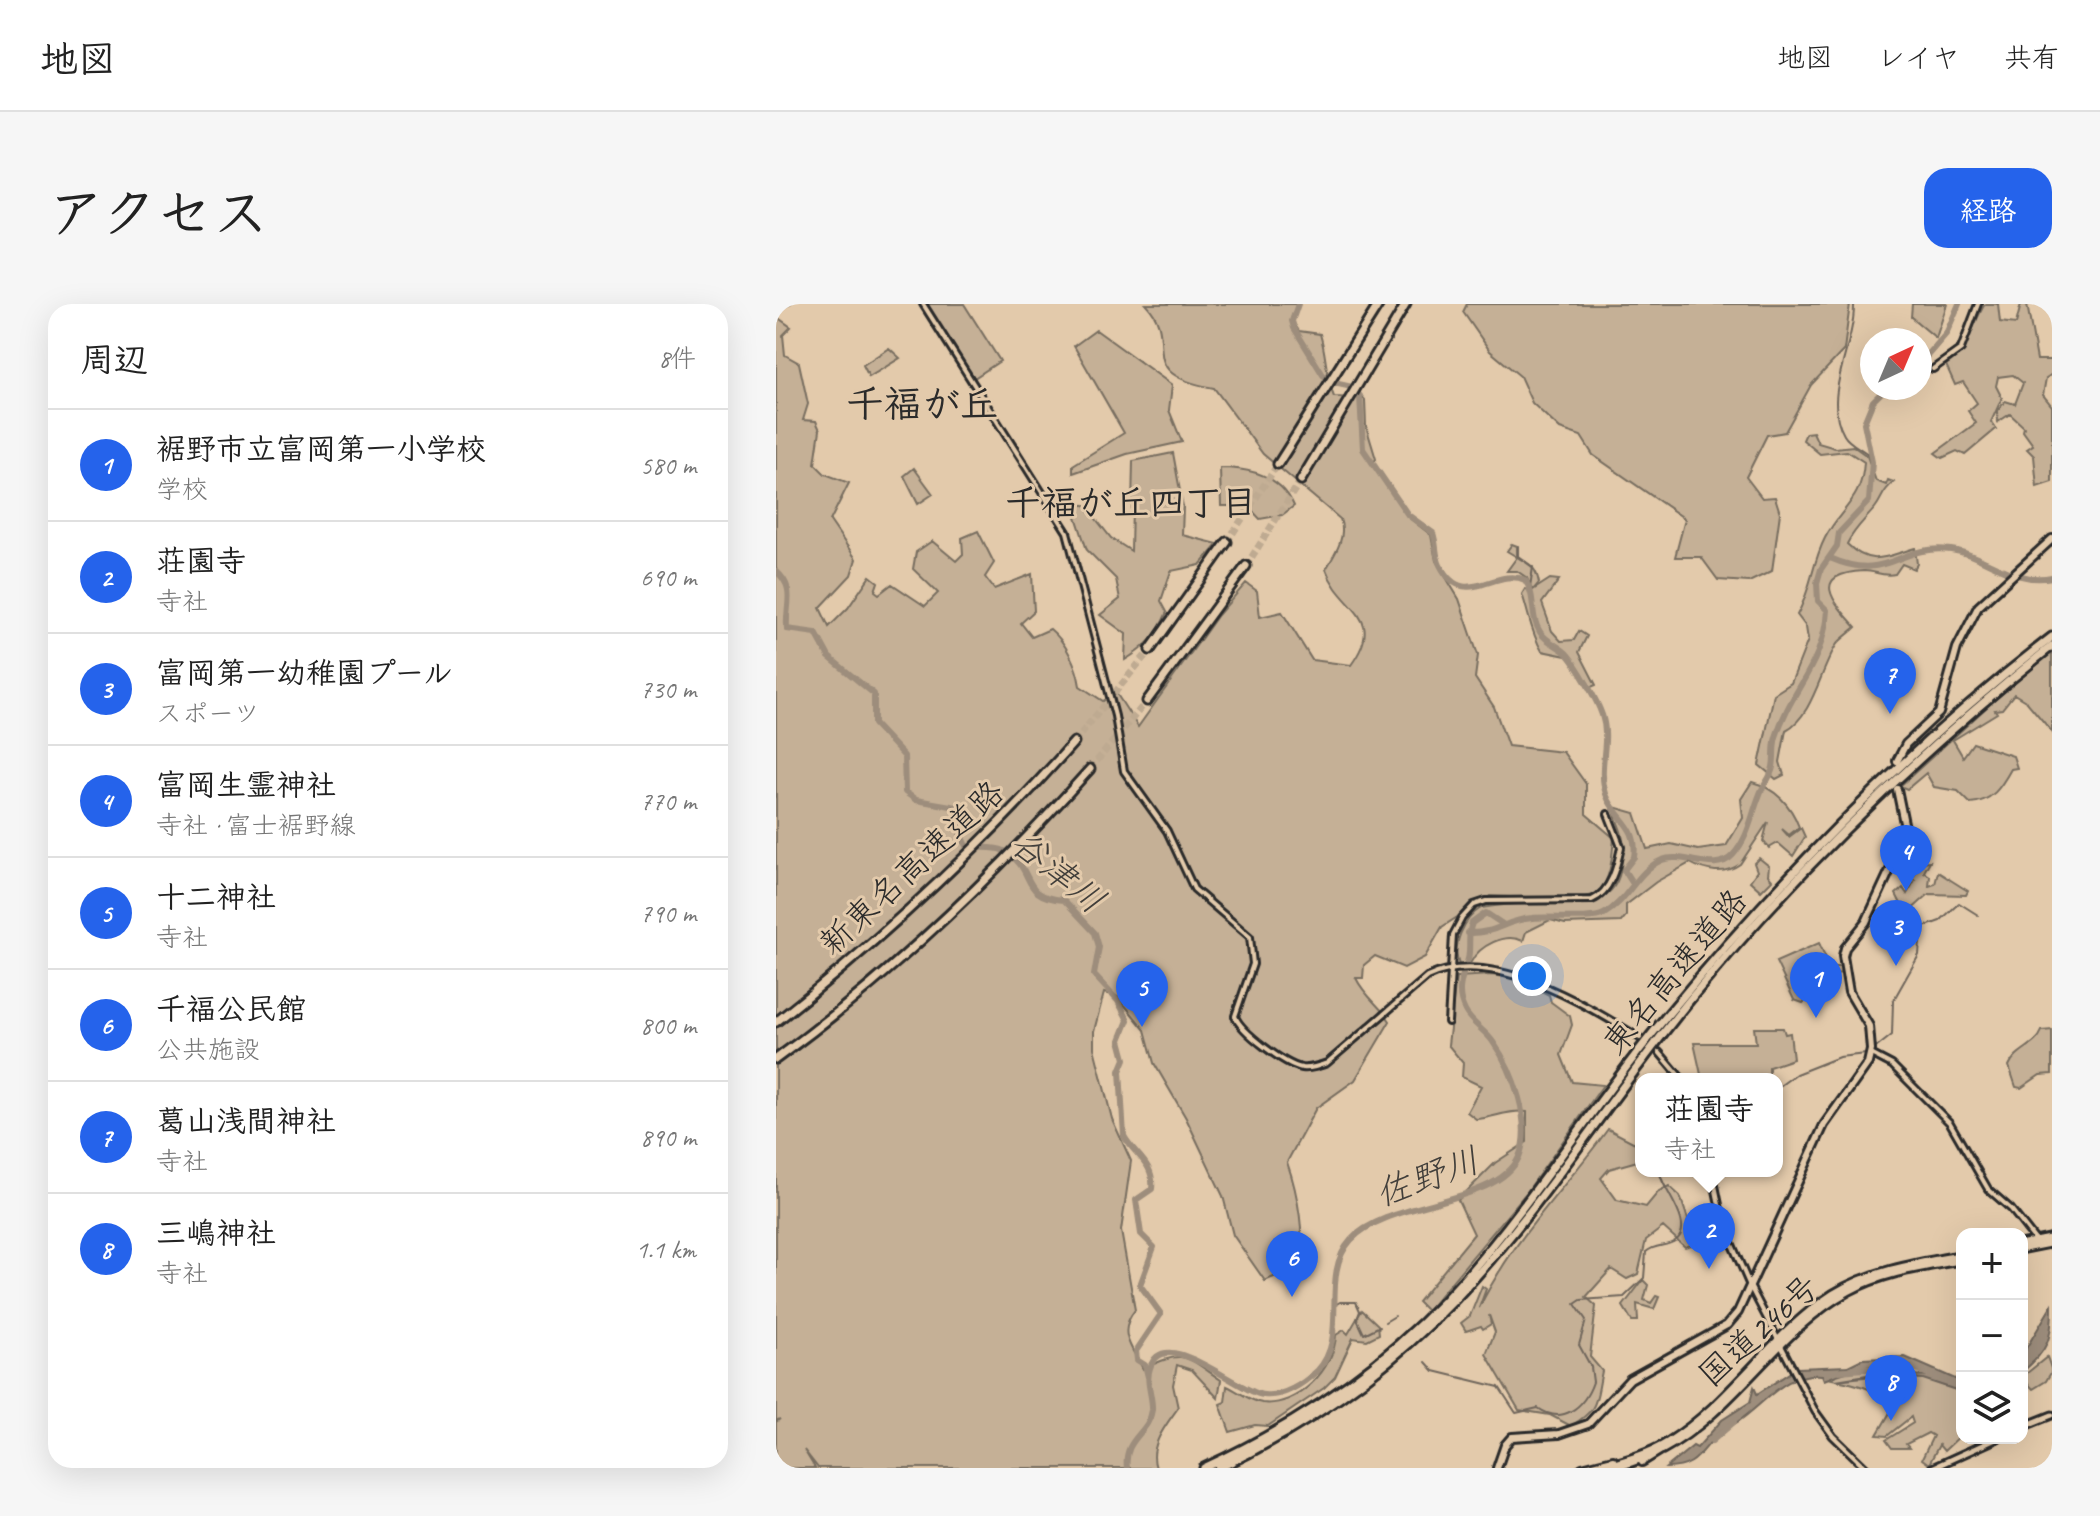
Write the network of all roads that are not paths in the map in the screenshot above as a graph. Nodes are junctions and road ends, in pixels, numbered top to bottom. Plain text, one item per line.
1 (923, 304) edge
2 (1379, 304) edge
3 (1406, 304) edge
4 (1978, 304) edge
5 (1933, 369) dead end
6 (1278, 464) tunnel mouth
7 (1304, 476) tunnel mouth
8 (2052, 539) edge
9 (1227, 542) tunnel mouth
10 (1246, 566) tunnel mouth
11 (2052, 637) edge
12 (2052, 646) edge
13 (1150, 650) tunnel mouth
14 (1147, 701) tunnel mouth
15 (1074, 742) tunnel mouth
16 (1897, 761) dead end
17 (1090, 769) tunnel mouth
18 (1897, 789) dead end
19 (1608, 814) dead end
20 (1454, 971) junction
21 (776, 1022) edge
22 (1448, 1022) dead end
23 (1640, 1038) dead end
24 (1659, 1052) dead end
25 (1871, 1054) junction
26 (776, 1059) edge
27 (1677, 1073) edge
28 (1713, 1177) edge
29 (2052, 1240) edge
30 (2036, 1241) junction
31 (2028, 1244) edge
32 (2028, 1245) edge
33 (1956, 1258) edge
34 (1750, 1286) junction
35 (1781, 1344) junction
36 (2052, 1415) edge
37 (2028, 1425) edge
38 (1985, 1444) edge
39 (1663, 1449) junction
40 (1630, 1459) junction
41 (1204, 1468) edge
42 (1219, 1468) edge
43 (1497, 1468) edge
44 (1582, 1468) edge
45 (1599, 1468) edge
46 (1616, 1468) edge
47 (1627, 1468) edge
48 (1866, 1468) edge
49 (1932, 1468) edge

1 - 20 street
2 - 6 highway
3 - 7 highway
4 - 5 street
8 - 16 main road
9 - 13 highway
10 - 14 highway
11 - 41 highway, 東名高速道路
12 - 42 highway, 東名高速道路
15 - 21 highway, 新東名高速道路
17 - 26 highway, 新東名高速道路
18 - 25 main road
19 - 20 street
20 - 22 street
20 - 23 street
24 - 27 street
25 - 30 street
25 - 34 main road
28 - 34 street
29 - 30 main road
29 - 32 main road
30 - 31 main road
33 - 35 main road, 国道246号
34 - 35 street
34 - 43 main road
35 - 39 main road, 国道246号
35 - 40 main road, 国道246号
35 - 48 street
36 - 37 main road
38 - 49 main road
39 - 46 main road, 国道246号
39 - 47 main road
40 - 44 main road
40 - 45 main road, 国道246号

